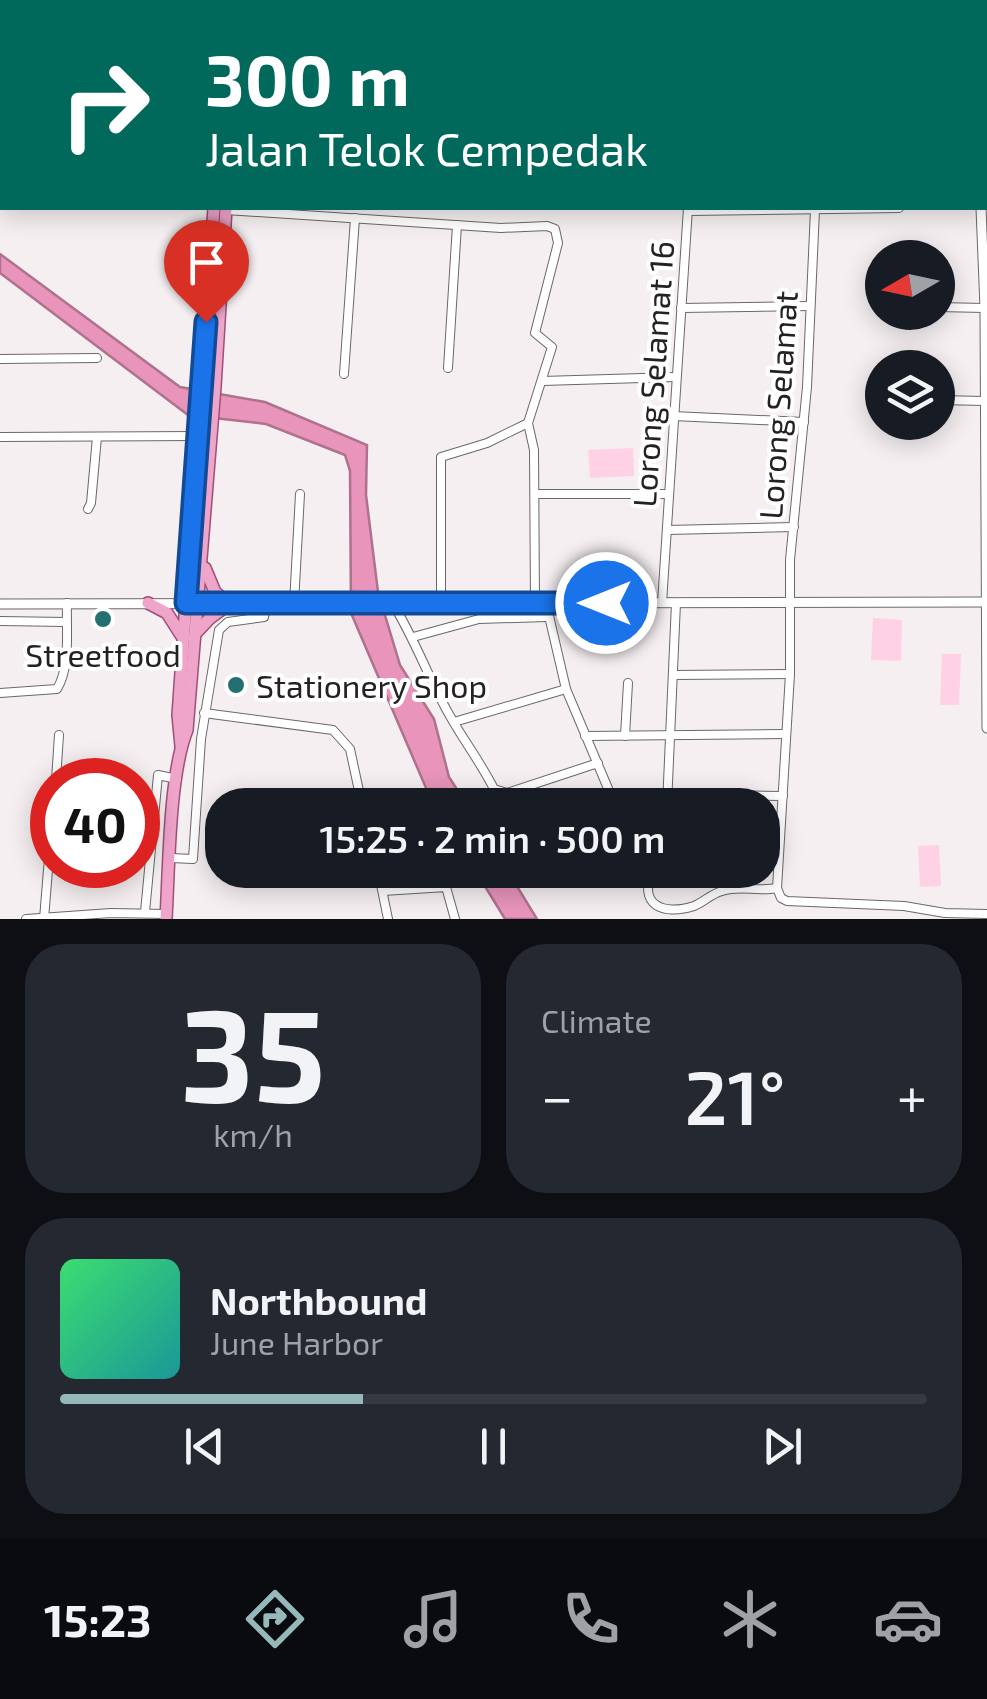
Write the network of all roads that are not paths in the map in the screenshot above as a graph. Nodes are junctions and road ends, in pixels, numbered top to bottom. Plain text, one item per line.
1 (222, 210) edge
2 (248, 210) edge
3 (688, 210) edge
4 (815, 210) edge
5 (980, 210) edge
6 (354, 218) junction
7 (457, 225) junction
8 (984, 238) edge
9 (810, 306) junction
10 (955, 307) edge
11 (681, 308) junction
12 (985, 308) edge
13 (97, 358) dead end
14 (0, 359) edge
15 (986, 363) edge
16 (448, 368) dead end
17 (344, 374) dead end
18 (676, 377) junction
19 (542, 381) junction
20 (955, 400) edge
21 (984, 401) junction
22 (674, 416) junction
23 (206, 420) junction
24 (804, 422) junction
25 (528, 423) junction
26 (986, 431) edge
27 (198, 436) junction
28 (0, 437) edge
29 (97, 437) junction
30 (985, 493) edge
31 (300, 494) dead end
32 (535, 494) junction
33 (668, 494) junction
34 (88, 509) dead end
35 (794, 527) junction
36 (666, 530) junction
37 (202, 554) junction
38 (986, 559) edge
39 (790, 602) junction
40 (984, 602) junction
41 (67, 603) junction
42 (148, 603) junction
43 (266, 603) junction
44 (441, 603) junction
45 (540, 603) junction
46 (662, 603) junction
47 (676, 603) junction
48 (0, 604) edge
49 (192, 604) junction
50 (230, 604) junction
51 (294, 604) junction
52 (388, 604) junction
53 (548, 616) junction
54 (0, 621) edge
55 (66, 622) junction
56 (986, 622) edge
57 (189, 636) junction
58 (413, 637) junction
59 (790, 674) junction
60 (673, 675) junction
61 (628, 683) dead end
62 (566, 689) junction
63 (0, 693) edge
64 (204, 713) junction
65 (987, 716) edge
66 (454, 722) junction
67 (987, 728) edge
68 (786, 734) junction
69 (59, 735) dead end
70 (584, 736) junction
71 (625, 736) junction
72 (669, 736) junction
73 (57, 758) edge
74 (598, 762) junction
75 (177, 780) junction
76 (358, 788) edge
77 (608, 788) edge
78 (667, 788) edge
79 (782, 796) joint
80 (780, 827) edge
81 (171, 858) junction
82 (46, 888) edge
83 (382, 888) edge
84 (648, 888) edge
85 (776, 888) joint
86 (383, 891) junction
87 (145, 912) junction
88 (987, 914) edge
89 (166, 916) edge
90 (44, 918) edge
91 (26, 919) edge
92 (388, 919) edge
93 (455, 919) edge

1 - 23 main road
2 - 6 street
3 - 11 street, Lorong Selamat 16
4 - 9 street, Lorong Selamat
5 - 8 street
6 - 7 street
6 - 17 street
7 - 16 street
7 - 19 street
8 - 12 street
9 - 11 street
9 - 24 street, Lorong Selamat
10 - 12 street
11 - 18 street, Lorong Selamat 16
12 - 15 street
13 - 14 street
15 - 21 street
18 - 19 street
18 - 22 street, Lorong Selamat 16
19 - 25 street
20 - 21 street
21 - 26 street
22 - 24 street
22 - 33 street, Lorong Selamat 16
23 - 27 main road
23 - 37 main road
24 - 35 street, Lorong Selamat
25 - 32 street
25 - 44 street
26 - 30 street
27 - 29 street
27 - 49 main road
28 - 29 street
29 - 34 street
30 - 38 street
31 - 51 street
32 - 33 street
32 - 45 street
33 - 36 street, Lorong Selamat 16
35 - 36 street
35 - 39 street, Lorong Selamat
36 - 46 street, Lorong Selamat 16
37 - 49 main road
37 - 50 main road
38 - 40 street
39 - 40 street
39 - 47 street
39 - 59 street, Lorong Selamat
40 - 56 street
41 - 42 street
41 - 48 street
41 - 55 street
42 - 49 street
42 - 57 main road
43 - 50 street
43 - 51 street
43 - 64 street
44 - 45 street
44 - 52 street
45 - 46 street
45 - 53 street
46 - 47 street
47 - 60 street
49 - 50 street
49 - 57 main road
50 - 57 main road
51 - 52 street
52 - 58 street
53 - 58 street
53 - 62 street
54 - 55 street
55 - 63 street
56 - 65 street
57 - 75 main road
58 - 66 street
59 - 60 street
59 - 68 street, Lorong Selamat
60 - 72 street
61 - 71 street
62 - 66 street
62 - 70 street
64 - 76 street
64 - 81 street
65 - 67 street
66 - 74 street
68 - 72 street
68 - 79 street, Lorong Selamat
69 - 73 street
70 - 71 street
70 - 74 street
71 - 72 street
72 - 78 street
74 - 77 street
75 - 81 main road
75 - 87 street
79 - 80 street, Lorong Selamat
81 - 89 main road
82 - 90 street
83 - 86 street
84 - 85 street
85 - 88 street
86 - 92 street
86 - 93 street
87 - 89 street
87 - 90 street
90 - 91 street

